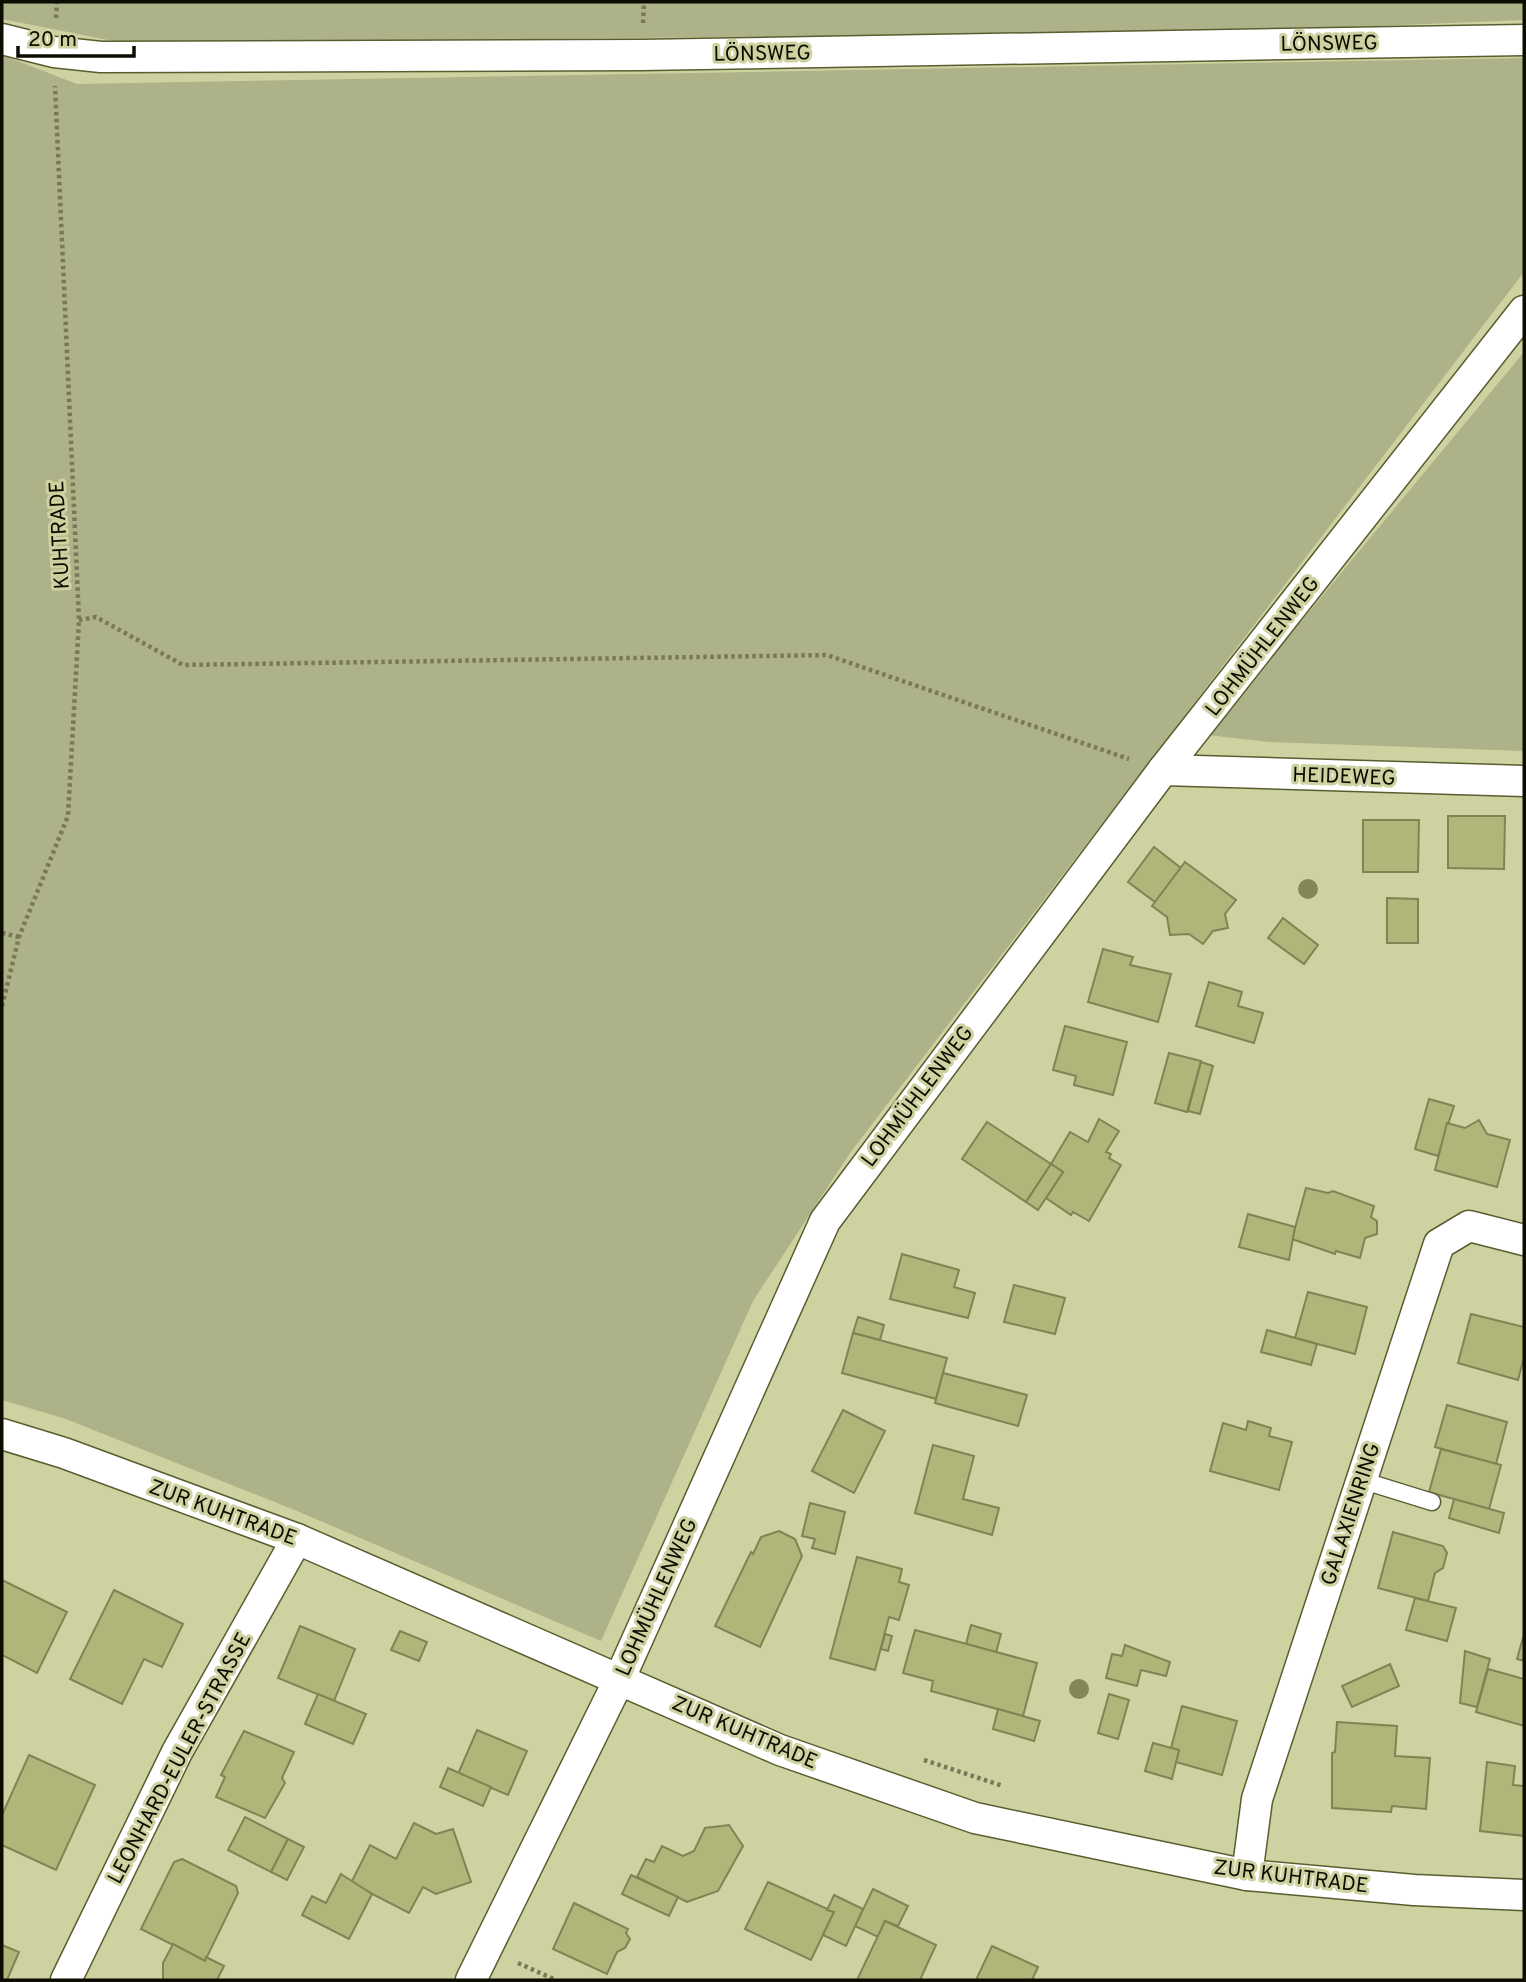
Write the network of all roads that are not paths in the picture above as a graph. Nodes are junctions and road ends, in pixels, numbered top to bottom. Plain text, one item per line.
1 (2, 39) edge
2 (1524, 40) edge
3 (1524, 311) edge
4 (1163, 770) junction
5 (1524, 781) edge
6 (1524, 1240) edge
7 (2, 1434) edge
8 (1361, 1480) junction
9 (1432, 1502) dead end
10 (297, 1539) junction
11 (620, 1678) junction
12 (1247, 1875) junction
13 (1524, 1895) edge
14 (65, 1980) edge
15 (471, 1980) edge

1 - 2 street, LÖNSWEG
3 - 4 street, LOHMÜHLENWEG
4 - 5 street, HEIDEWEG
4 - 11 street, LOHMÜHLENWEG
6 - 8 street, GALAXIENRING
7 - 10 street, ZUR KUHTRADE
8 - 9 lane
8 - 12 street, GALAXIENRING
10 - 11 street, ZUR KUHTRADE
10 - 14 street, LEONHARD-EULER-STRASSE
11 - 12 street, ZUR KUHTRADE
11 - 15 street, LOHMÜHLENWEG
12 - 13 street, ZUR KUHTRADE

